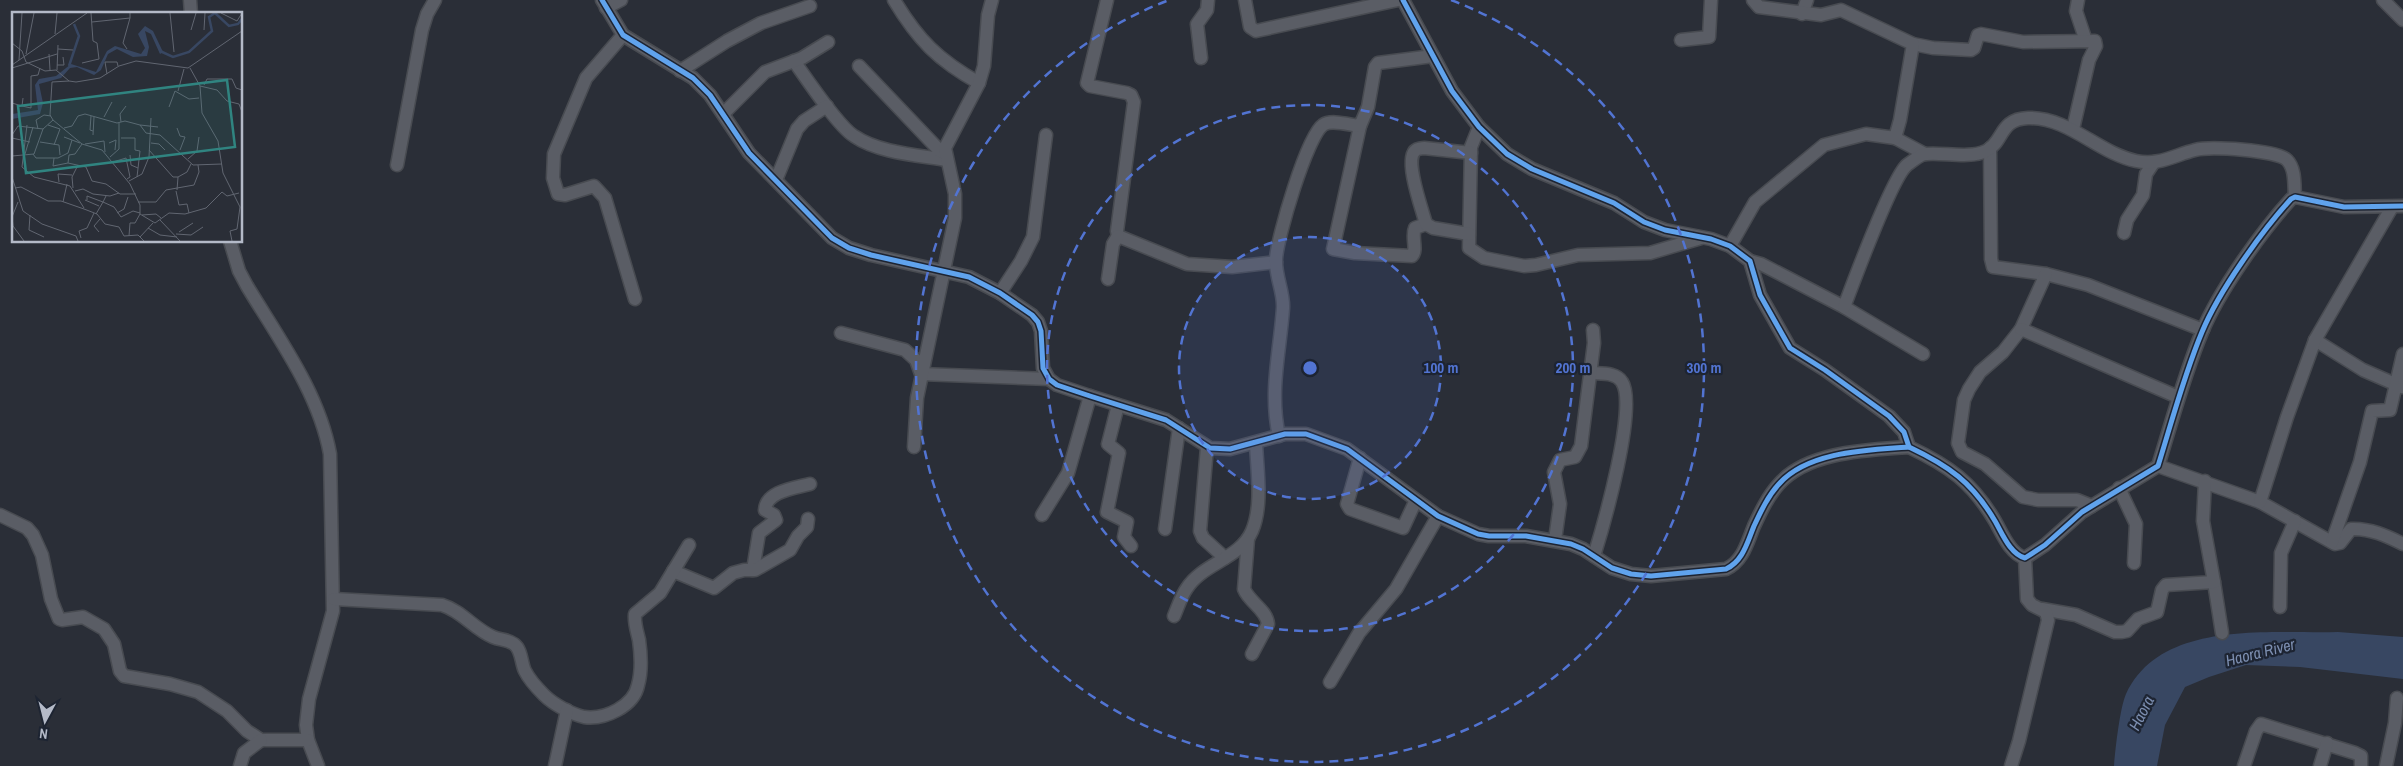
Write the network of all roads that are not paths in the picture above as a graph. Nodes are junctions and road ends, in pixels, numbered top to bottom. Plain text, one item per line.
1 (435, 0) edge
2 (621, 0) edge
3 (894, 0) edge
4 (992, 0) edge
5 (1107, 0) edge
6 (1208, 0) edge
7 (1245, 0) edge
8 (1398, 0) edge
9 (1403, 0) edge
10 (1711, 0) edge
11 (1753, 0) edge
12 (1807, 0) edge
13 (2078, 0) edge
14 (2383, 0) edge
15 (604, 4) edge
16 (810, 6) dead end
17 (1802, 14) junction
18 (2403, 20) edge
19 (623, 35) junction
20 (1681, 40) dead end
21 (2086, 41) junction
22 (828, 42) dead end
23 (1913, 44) junction
24 (1433, 56) junction
25 (1201, 58) dead end
26 (794, 61) junction
27 (860, 66) dead end
28 (680, 71) junction
29 (979, 82) junction
30 (827, 106) junction
31 (723, 114) junction
32 (1360, 126) junction
33 (1479, 128) junction
34 (2073, 129) junction
35 (1046, 135) dead end
36 (1895, 138) junction
37 (1990, 148) junction
38 (1471, 153) junction
39 (1924, 154) junction
40 (946, 156) junction
41 (2154, 162) junction
42 (397, 165) dead end
43 (776, 180) junction
44 (2295, 196) junction
45 (2398, 207) edge
46 (1426, 224) junction
47 (2124, 233) dead end
48 (1469, 234) junction
49 (1118, 236) junction
50 (1701, 238) junction
51 (230, 242) edge
52 (1730, 246) junction
53 (1750, 261) junction
54 (1276, 262) junction
55 (945, 271) junction
56 (2046, 274) junction
57 (1108, 280) dead end
58 (1000, 293) junction
59 (635, 299) dead end
60 (1844, 306) junction
61 (2021, 329) junction
62 (1593, 330) dead end
63 (2203, 330) junction
64 (842, 333) dead end
65 (2315, 340) junction
66 (1923, 354) dead end
67 (2403, 354) edge
68 (1590, 373) junction
69 (921, 374) junction
70 (1049, 380) junction
71 (2399, 386) edge
72 (1090, 396) junction
73 (2178, 397) junction
74 (1118, 405) junction
75 (1178, 428) junction
76 (1278, 436) junction
77 (1256, 443) junction
78 (914, 447) dead end
79 (1206, 447) junction
80 (1909, 447) junction
81 (1360, 458) junction
82 (2158, 466) junction
83 (2205, 481) junction
84 (810, 484) dead end
85 (2118, 488) junction
86 (1416, 500) junction
87 (2260, 502) junction
88 (2092, 506) junction
89 (0, 515) edge
90 (1042, 515) dead end
91 (1438, 516) junction
92 (808, 519) dead end
93 (2295, 521) junction
94 (1165, 529) dead end
95 (1248, 539) junction
96 (1555, 540) junction
97 (2332, 542) junction
98 (2403, 544) edge
99 (688, 545) dead end
100 (1131, 546) dead end
101 (1594, 556) junction
102 (1225, 558) junction
103 (2025, 558) junction
104 (2134, 563) dead end
105 (752, 570) junction
106 (673, 571) junction
107 (2214, 582) junction
108 (334, 600) junction
109 (2280, 607) dead end
110 (2042, 609) junction
111 (1174, 616) dead end
112 (2222, 633) dead end
113 (1252, 654) dead end
114 (1330, 682) dead end
115 (2397, 698) dead end
116 (567, 710) junction
117 (261, 740) junction
118 (308, 740) junction
119 (2327, 744) junction
120 (240, 766) edge
121 (318, 766) edge
122 (555, 766) edge
123 (2011, 766) edge
124 (2244, 766) edge
125 (2320, 766) edge
126 (2361, 766) edge
127 (2386, 766) edge

1 - 42 street
2 - 15 street
3 - 29 street
4 - 29 street
5 - 49 street
6 - 25 street
7 - 8 street
9 - 24 street
10 - 20 street
11 - 17 street
12 - 17 street
13 - 21 street
14 - 18 street
15 - 19 street
16 - 28 street
17 - 23 street
19 - 28 street
19 - 59 street
21 - 23 street
21 - 34 street
22 - 26 street
23 - 36 street
24 - 32 street
24 - 33 street
26 - 30 street
26 - 31 street
27 - 40 street
28 - 31 street
29 - 40 street
30 - 40 street
30 - 43 street
31 - 43 street
32 - 46 street
32 - 54 street
33 - 38 street
33 - 50 street
34 - 37 street
34 - 41 street
35 - 58 street
36 - 39 street
36 - 52 street
37 - 39 street
37 - 56 street
38 - 46 street
38 - 48 street
39 - 60 street
40 - 55 street
41 - 44 street
41 - 47 street
43 - 55 street
44 - 45 street
44 - 63 street
45 - 65 street
46 - 48 street
48 - 50 street
49 - 54 street
49 - 57 street
50 - 52 street
51 - 108 street
52 - 53 street
53 - 60 street
53 - 80 street
54 - 76 street
55 - 58 street
55 - 69 street
56 - 61 street
56 - 63 street
58 - 70 street
60 - 66 street
61 - 73 street
61 - 88 street
62 - 68 street
63 - 73 street
64 - 69 street
65 - 71 street
65 - 87 street
67 - 71 street
68 - 96 street
68 - 101 street
69 - 70 street
69 - 78 street
70 - 72 street
71 - 97 street
72 - 74 street
72 - 90 street
73 - 82 street
74 - 75 street
74 - 100 street
75 - 79 street
75 - 94 street
76 - 77 street
76 - 81 street
77 - 79 street
77 - 95 street
79 - 102 street
80 - 101 street
80 - 103 street
81 - 86 street
81 - 86 street
82 - 83 street
82 - 85 street
83 - 87 street
83 - 107 street
84 - 105 street
85 - 88 street
85 - 104 street
86 - 91 street
87 - 93 street
88 - 103 street
89 - 117 street
91 - 96 street
91 - 114 street
92 - 105 street
93 - 97 street
93 - 109 street
95 - 102 street
95 - 113 street
96 - 101 street
97 - 98 street
99 - 106 street
102 - 111 street
103 - 110 street
105 - 106 street
106 - 116 street
107 - 110 street
107 - 112 street
108 - 116 street
108 - 118 street
110 - 123 street
115 - 127 street
116 - 122 street
117 - 118 street
117 - 120 street
118 - 121 street
119 - 124 street
119 - 125 street
119 - 126 street

